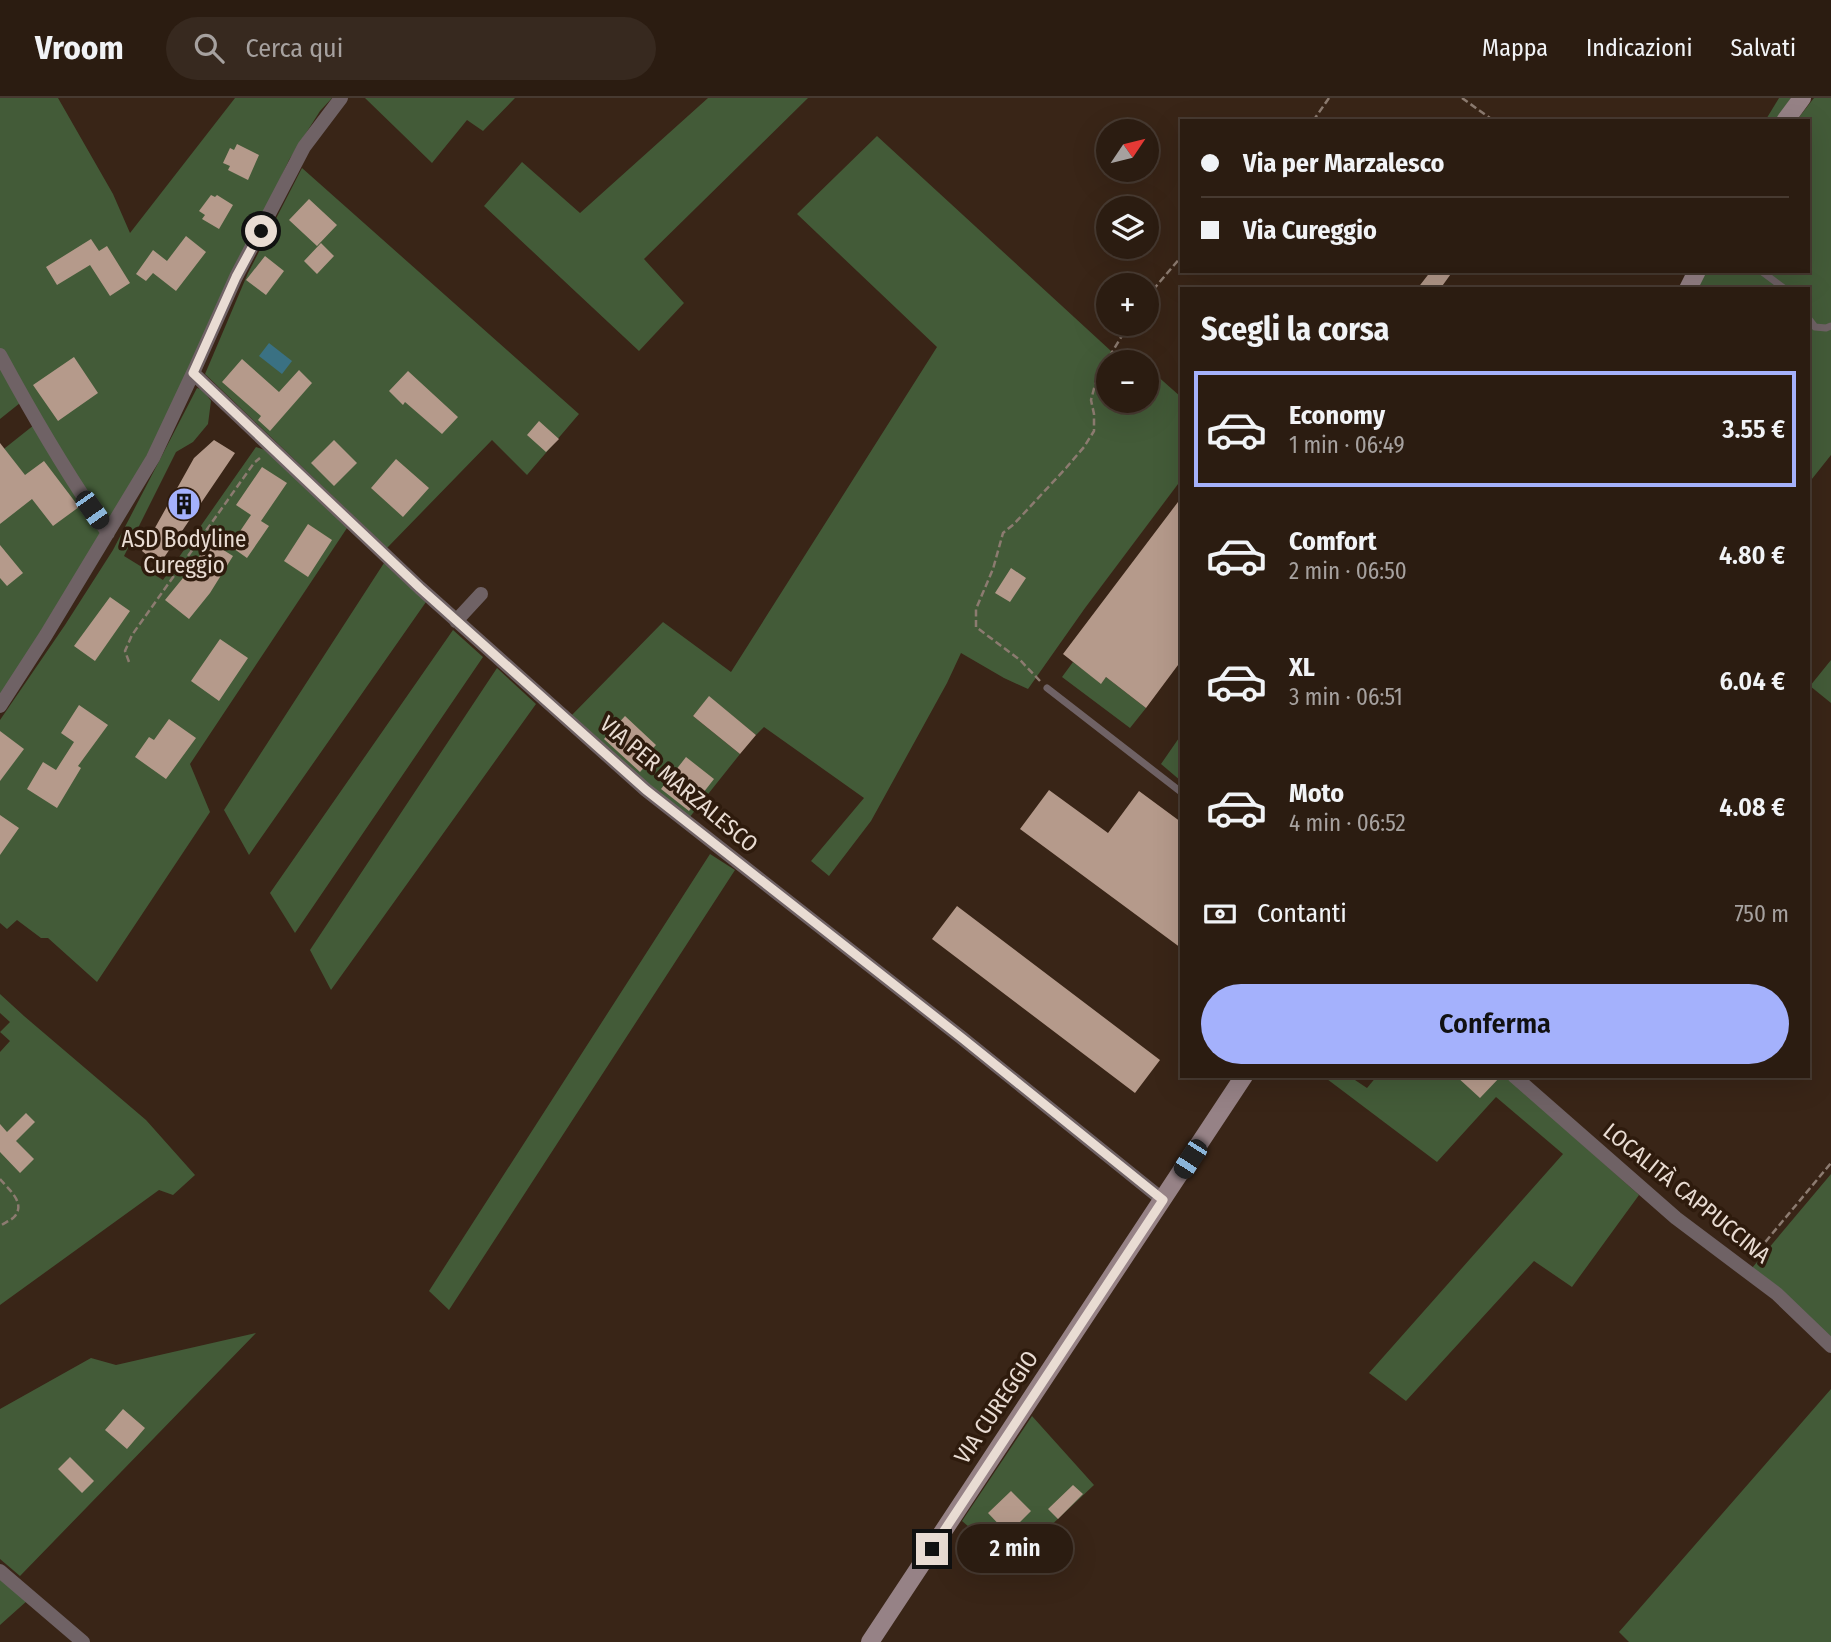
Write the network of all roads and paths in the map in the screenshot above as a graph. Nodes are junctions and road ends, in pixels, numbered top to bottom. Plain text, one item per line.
1 (341, 98) edge
2 (1329, 98) edge
3 (1462, 98) edge
4 (1802, 98) edge
5 (1314, 119) edge
6 (1491, 119) edge
7 (1786, 119) edge
8 (1180, 258) edge
9 (1764, 273) edge
10 (1159, 283) edge
11 (1782, 287) edge
12 (1810, 321) edge
13 (1831, 326) edge
14 (1122, 336) edge
15 (0, 355) edge
16 (193, 373) junction
17 (275, 451) junction
18 (108, 533) junction
19 (481, 594) dead end
20 (456, 621) junction
21 (129, 662) dead end
22 (1047, 688) joint
23 (0, 706) edge
24 (1180, 791) edge
25 (1243, 1078) edge
26 (1516, 1078) edge
27 (1831, 1163) edge
28 (0, 1179) edge
29 (1163, 1200) junction
30 (0, 1226) edge
31 (1744, 1269) junction
32 (1831, 1346) edge
33 (0, 1571) edge
34 (83, 1642) edge
35 (870, 1642) edge

1 - 16 street
2 - 5 path
3 - 6 path
4 - 7 main road
8 - 10 path
9 - 11 lane
12 - 13 lane
14 - 22 path
15 - 18 street
16 - 17 street, VIA PER MARZALESCO
16 - 18 street
17 - 20 street, VIA PER MARZALESCO
17 - 21 path
18 - 23 street
19 - 20 street
20 - 29 street, VIA PER MARZALESCO
22 - 24 lane
25 - 29 main road, VIA CUREGGIO
26 - 31 street, LOCALITÀ CAPPUCCINA
27 - 31 path
28 - 30 path
29 - 35 main road, VIA CUREGGIO
31 - 32 street, LOCALITÀ CAPPUCCINA
33 - 34 street

